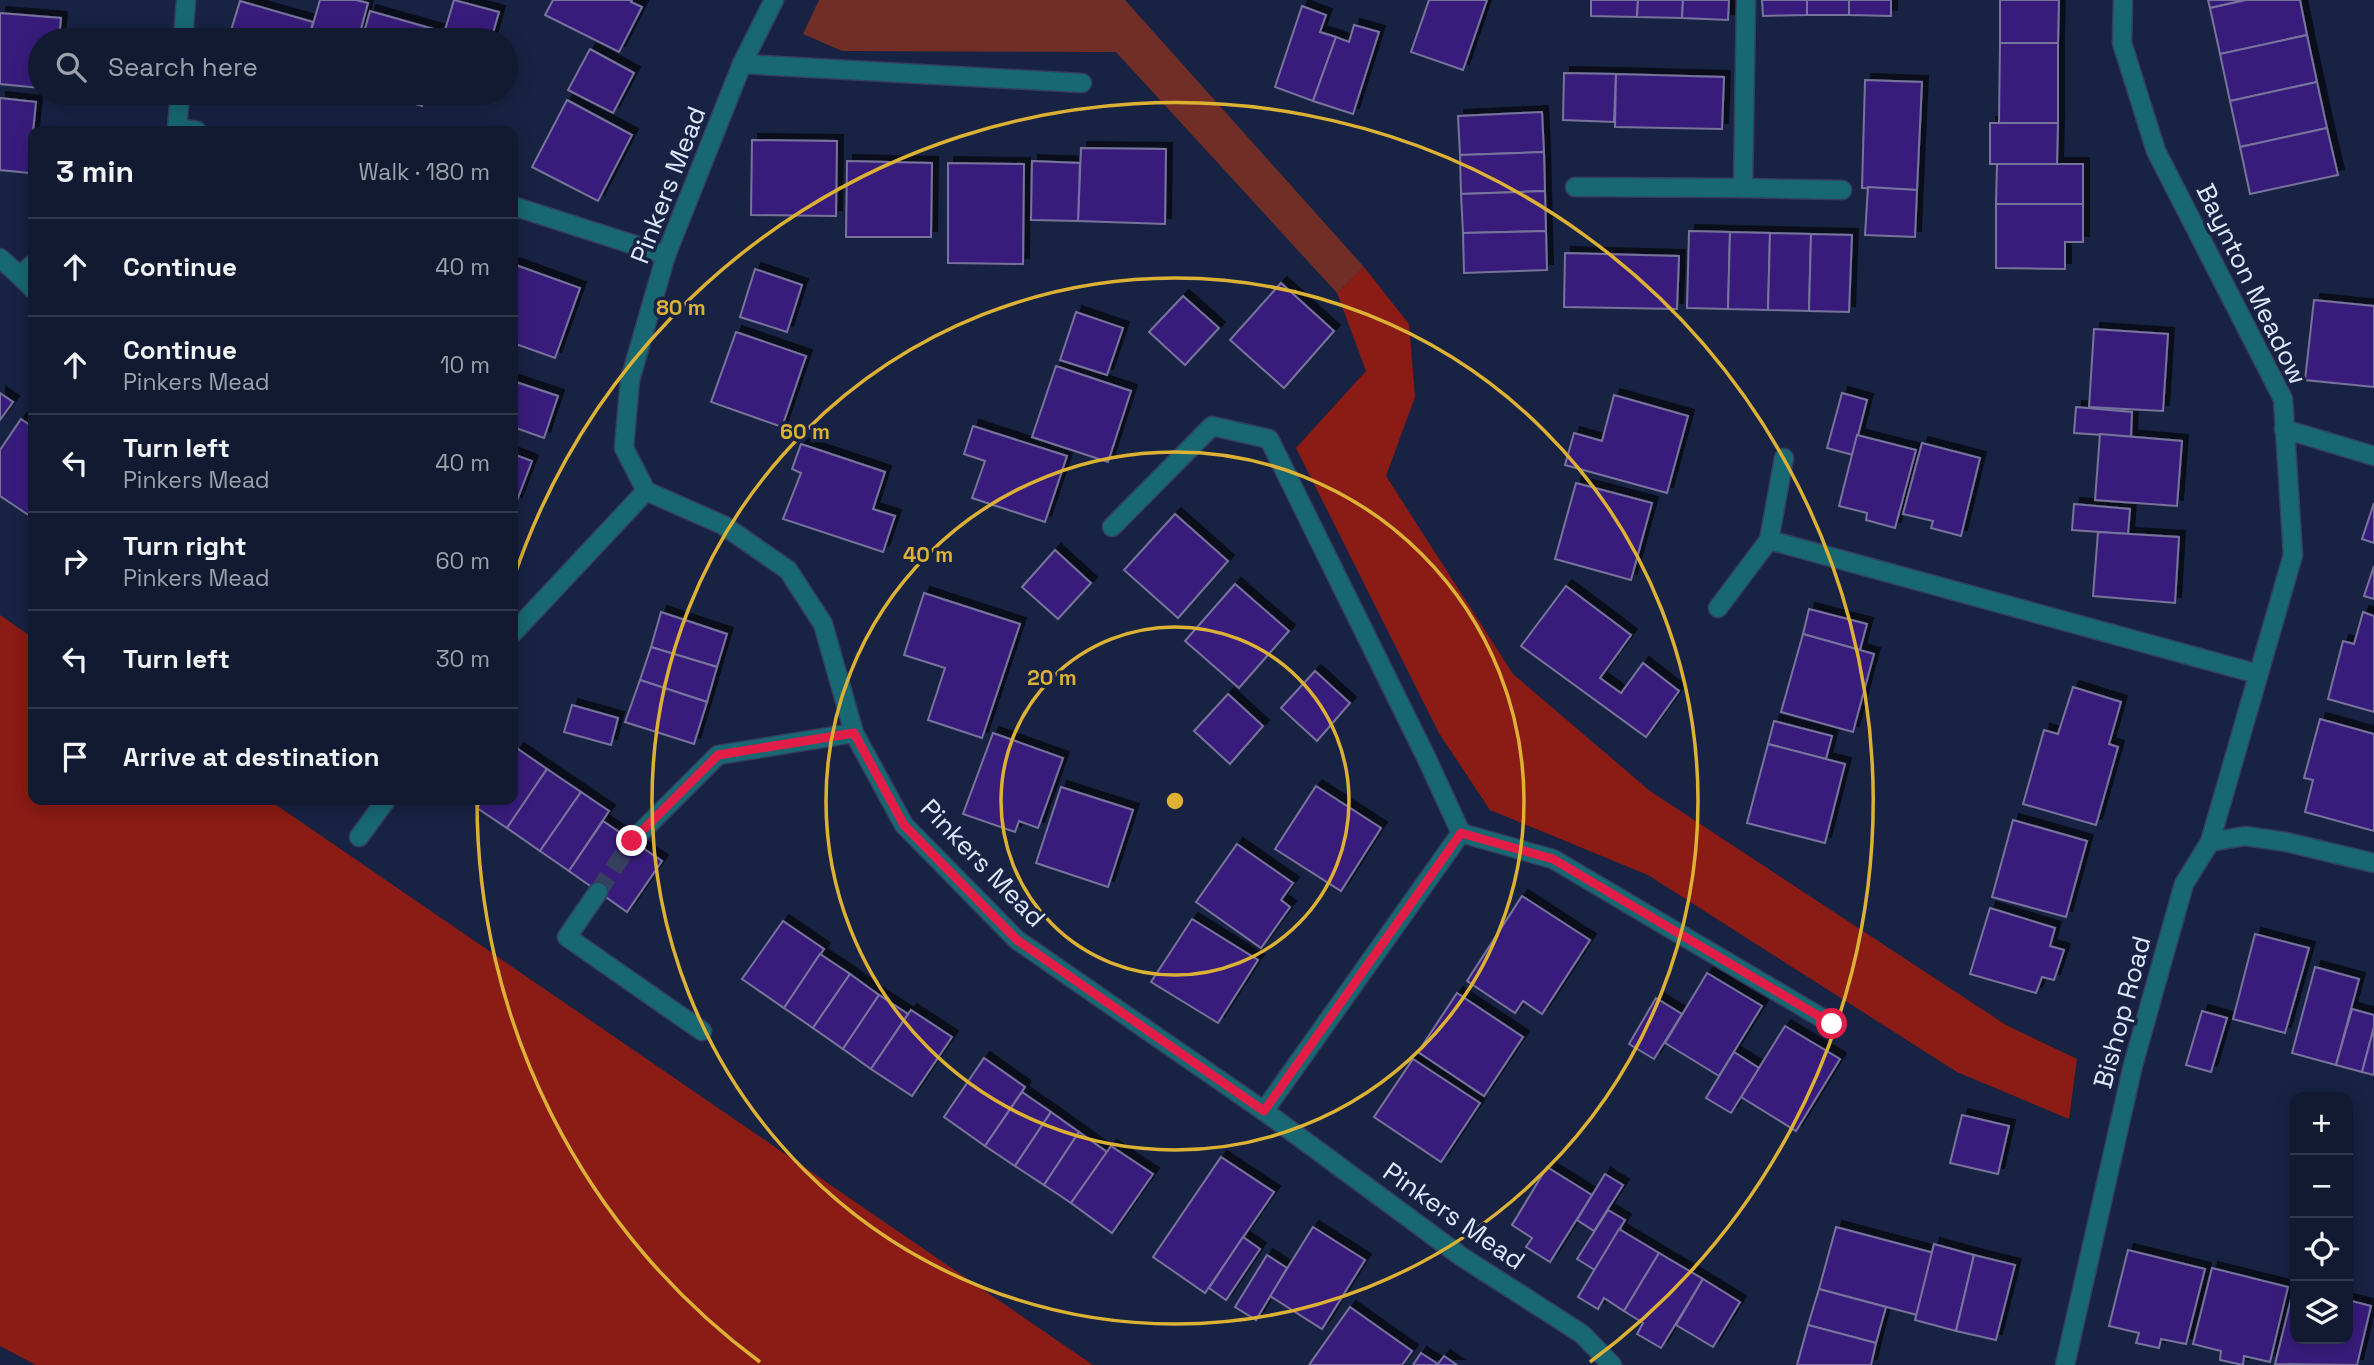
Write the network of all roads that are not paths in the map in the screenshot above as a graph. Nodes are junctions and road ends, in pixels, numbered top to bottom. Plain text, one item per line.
1 (186, 0) edge
2 (774, 0) edge
3 (1746, 0) edge
4 (2123, 0) edge
5 (184, 28) edge
6 (742, 64) junction
7 (1082, 83) dead end
8 (178, 105) edge
9 (175, 126) edge
10 (1575, 187) dead end
11 (1744, 188) junction
12 (1842, 190) dead end
13 (518, 208) edge
14 (666, 255) junction
15 (0, 258) edge
16 (28, 275) edge
17 (2284, 429) junction
18 (2374, 456) edge
19 (1784, 458) dead end
20 (646, 491) junction
21 (1112, 527) dead end
22 (1769, 540) junction
23 (1718, 608) dead end
24 (518, 622) edge
25 (2258, 674) junction
26 (854, 733) junction
27 (382, 805) edge
28 (1461, 833) junction
29 (359, 837) dead end
30 (632, 841) tunnel mouth
31 (2210, 842) junction
32 (2374, 863) edge
33 (598, 892) tunnel mouth
34 (1832, 1024) dead end
35 (702, 1031) dead end
36 (1264, 1111) junction
37 (1612, 1365) edge
38 (2065, 1365) edge

1 - 5 street
2 - 6 street, Pinkers Mead
3 - 11 street
4 - 17 street, Baynton Meadow
6 - 7 street
6 - 14 street, Pinkers Mead
8 - 9 street
10 - 11 street
11 - 12 street
13 - 14 street
14 - 20 street, Pinkers Mead
15 - 16 street
17 - 18 street
17 - 25 street, Baynton Meadow
19 - 22 street
20 - 24 street
20 - 26 street, Pinkers Mead
21 - 28 street
22 - 23 street
22 - 25 street
25 - 31 street, Baynton Meadow
26 - 30 street
26 - 36 street, Pinkers Mead
27 - 29 street
28 - 34 street
28 - 36 street
31 - 32 street
31 - 38 street, Bishop Road
33 - 35 street
36 - 37 street, Pinkers Mead

